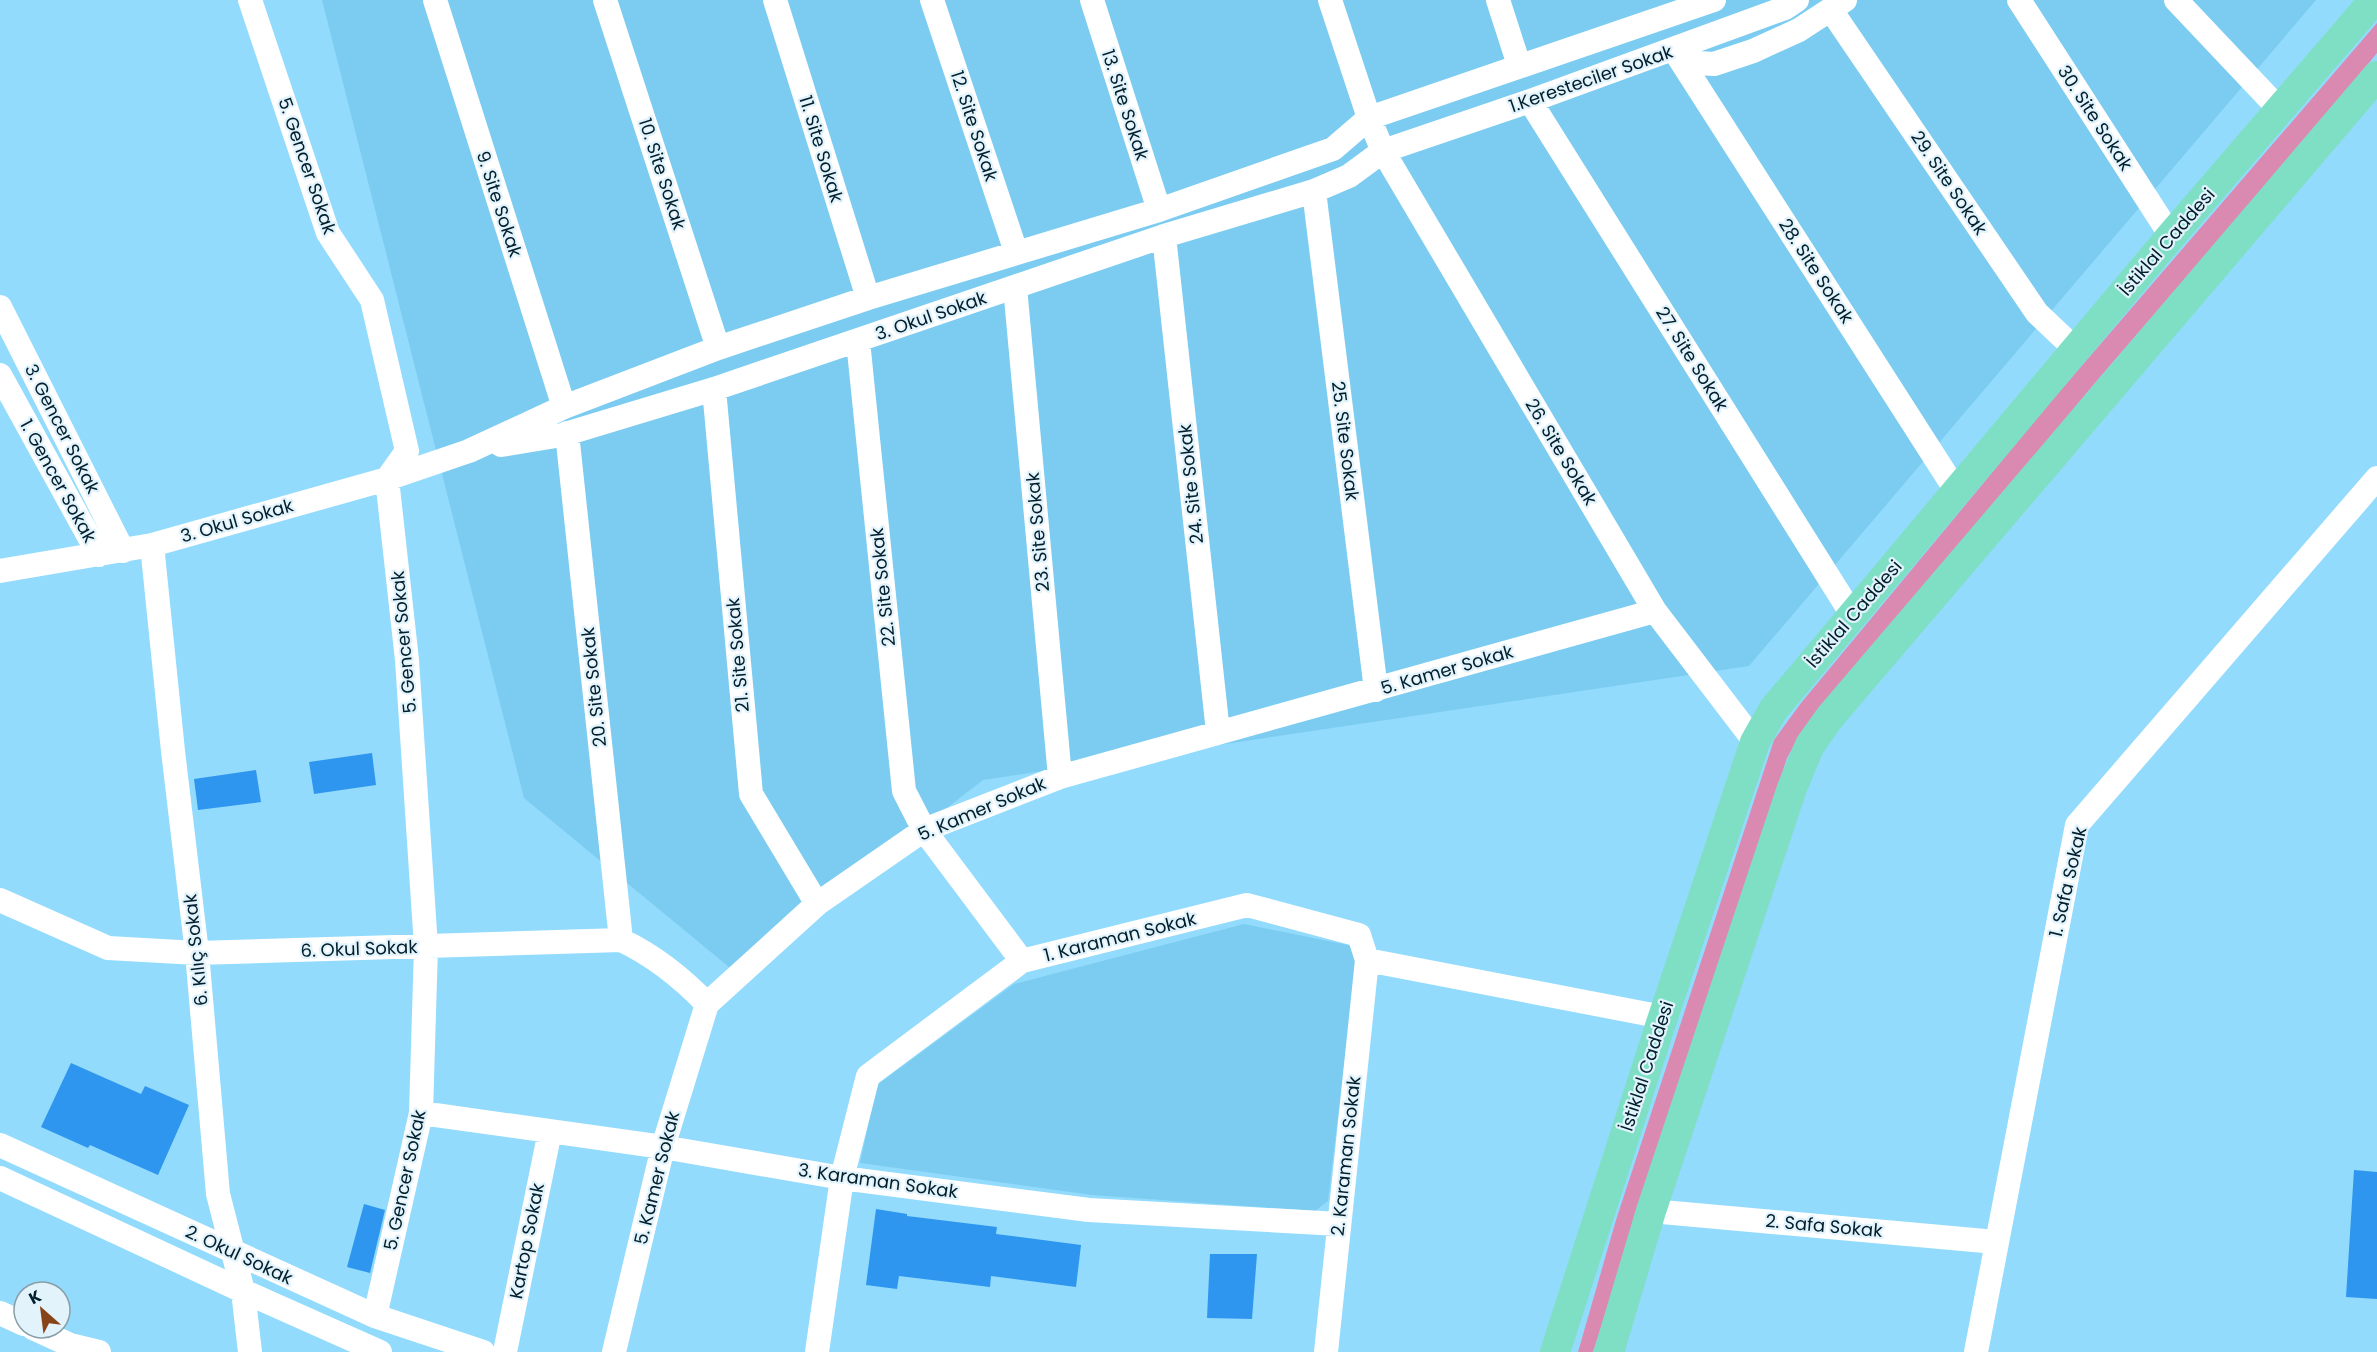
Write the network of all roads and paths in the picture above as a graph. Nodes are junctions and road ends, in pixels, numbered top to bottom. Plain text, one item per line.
1 (250, 0) edge
2 (435, 0) edge
3 (605, 0) edge
4 (775, 0) edge
5 (932, 0) edge
6 (1092, 0) edge
7 (1330, 0) edge
8 (1498, 0) edge
9 (1714, 0) edge
10 (1797, 0) edge
11 (2019, 0) edge
12 (2176, 0) edge
13 (2374, 0) edge
14 (1838, 5) edge
15 (1658, 9) edge
16 (1678, 56) junction
17 (1519, 65) junction
18 (2377, 76) edge
19 (1530, 101) junction
20 (2280, 110) junction
21 (1369, 118) junction
22 (1383, 151) junction
23 (1314, 191) junction
24 (1159, 210) junction
25 (1164, 236) junction
26 (2171, 236) junction
27 (1016, 252) junction
28 (1016, 287) junction
29 (868, 297) junction
30 (0, 307) edge
31 (858, 341) junction
32 (718, 348) junction
33 (2075, 349) junction
34 (0, 375) edge
35 (714, 389) junction
36 (564, 407) junction
37 (567, 433) junction
38 (469, 451) junction
39 (2377, 478) edge
40 (387, 479) junction
41 (1957, 492) junction
42 (152, 545) junction
43 (123, 551) junction
44 (99, 555) junction
45 (0, 571) edge
46 (1655, 611) junction
47 (1853, 616) junction
48 (1376, 690) junction
49 (1218, 732) junction
50 (1755, 742) junction
51 (1060, 777) junction
52 (924, 830) junction
53 (0, 900) edge
54 (817, 904) junction
55 (621, 940) junction
56 (426, 947) junction
57 (197, 953) junction
58 (1367, 960) junction
59 (1022, 961) junction
60 (706, 1004) junction
61 (1663, 1017) junction
62 (421, 1113) junction
63 (550, 1131) junction
64 (0, 1144) edge
65 (663, 1147) junction
66 (0, 1178) edge
67 (842, 1178) junction
68 (1651, 1211) junction
69 (1339, 1224) junction
70 (1996, 1242) junction
71 (231, 1251) junction
72 (243, 1291) junction
73 (375, 1316) junction
74 (63, 1348) edge
75 (99, 1352) edge
76 (250, 1352) edge
77 (380, 1352) edge
78 (483, 1352) edge
79 (505, 1352) edge
80 (614, 1352) edge
81 (817, 1352) edge
82 (1326, 1352) edge
83 (1555, 1352) edge
84 (1609, 1352) edge
85 (1976, 1352) edge

1 - 40 street, 5. Gencer Sokak
2 - 36 street, 9. Site Sokak
3 - 32 street, 10. Site Sokak
4 - 29 street, 11. Site Sokak
5 - 27 street, 12. Site Sokak
6 - 24 street, 13. Site Sokak
7 - 21 street, 26. Site Sokak
8 - 17 street
9 - 15 street, 1.Keresteciler Sokak
10 - 16 street, 1.Keresteciler Sokak
11 - 26 street, 30. Site Sokak
12 - 20 street
13 - 20 main road, İstiklal Caddesi
14 - 16 street
14 - 33 street, 29. Site Sokak
15 - 17 street, 1.Keresteciler Sokak
16 - 19 street, 1.Keresteciler Sokak
16 - 41 street, 28. Site Sokak
17 - 21 street, 1.Keresteciler Sokak
18 - 68 main road
19 - 22 street, 1.Keresteciler Sokak
19 - 47 street, 27. Site Sokak
20 - 26 main road, İstiklal Caddesi
21 - 22 street, 26. Site Sokak
21 - 24 street, 3. Okul Sokak
22 - 23 street, 3. Okul Sokak
22 - 46 street, 26. Site Sokak
23 - 25 street, 3. Okul Sokak
23 - 48 street, 25. Site Sokak
24 - 27 street, 3. Okul Sokak
25 - 28 street, 3. Okul Sokak
25 - 49 street, 24. Site Sokak
26 - 33 main road, İstiklal Caddesi
27 - 29 street, 3. Okul Sokak
28 - 31 street, 3. Okul Sokak
28 - 51 street, 23. Site Sokak
29 - 32 street, 3. Okul Sokak
30 - 43 street, 3. Gencer Sokak
31 - 35 street, 3. Okul Sokak
31 - 52 street, 22. Site Sokak
32 - 36 street, 3. Okul Sokak
33 - 41 main road, İstiklal Caddesi
34 - 44 street, 1. Gencer Sokak
35 - 37 street, 3. Okul Sokak
35 - 54 street, 21. Site Sokak
36 - 38 street, 3. Okul Sokak
37 - 38 street, 3. Okul Sokak
37 - 55 street, 20. Site Sokak
38 - 40 street, 3. Okul Sokak
39 - 70 street, 1. Safa Sokak
40 - 42 street, 3. Okul Sokak
40 - 56 street, 5. Gencer Sokak
41 - 47 main road, İstiklal Caddesi
42 - 43 street, 3. Okul Sokak
42 - 57 street, 6. Kılıç Sokak
43 - 44 street, 3. Okul Sokak
44 - 45 street, 3. Okul Sokak
46 - 48 street, 5. Kamer Sokak
46 - 50 street, 26. Site Sokak
47 - 50 main road, İstiklal Caddesi
48 - 49 street, 5. Kamer Sokak
49 - 51 street, 5. Kamer Sokak
50 - 61 main road, İstiklal Caddesi
51 - 52 street, 5. Kamer Sokak
52 - 54 street, 5. Kamer Sokak
52 - 59 street, 22. Site Sokak
53 - 57 street, 6. Okul Sokak
54 - 60 street, 5. Kamer Sokak
55 - 56 street, 6. Okul Sokak
55 - 60 street
56 - 57 street, 6. Okul Sokak
56 - 62 street, 5. Gencer Sokak
57 - 71 street, 6. Kılıç Sokak
58 - 59 street, 1. Karaman Sokak
58 - 61 street
58 - 69 street, 2. Karaman Sokak
59 - 67 street, 1. Karaman Sokak
60 - 65 street, 5. Kamer Sokak
61 - 83 main road, İstiklal Caddesi
62 - 63 street, 3. Karaman Sokak
62 - 73 street, 5. Gencer Sokak
63 - 65 street, 3. Karaman Sokak
63 - 79 street, Kartop Sokak
64 - 71 street, 2. Okul Sokak
65 - 67 street, 3. Karaman Sokak
65 - 80 street, 5. Kamer Sokak
66 - 72 street, 2. Okul Sokak
67 - 69 street, 3. Karaman Sokak
67 - 81 street, 1. Karaman Sokak
68 - 70 street, 2. Safa Sokak
68 - 84 main road
69 - 82 street, 2. Karaman Sokak
70 - 85 street, 1. Safa Sokak
71 - 72 street, 6. Kılıç Sokak
71 - 73 street, 2. Okul Sokak
72 - 76 street, 6. Kılıç Sokak
72 - 77 street, 2. Okul Sokak
73 - 78 street, 2. Okul Sokak
74 - 75 street

